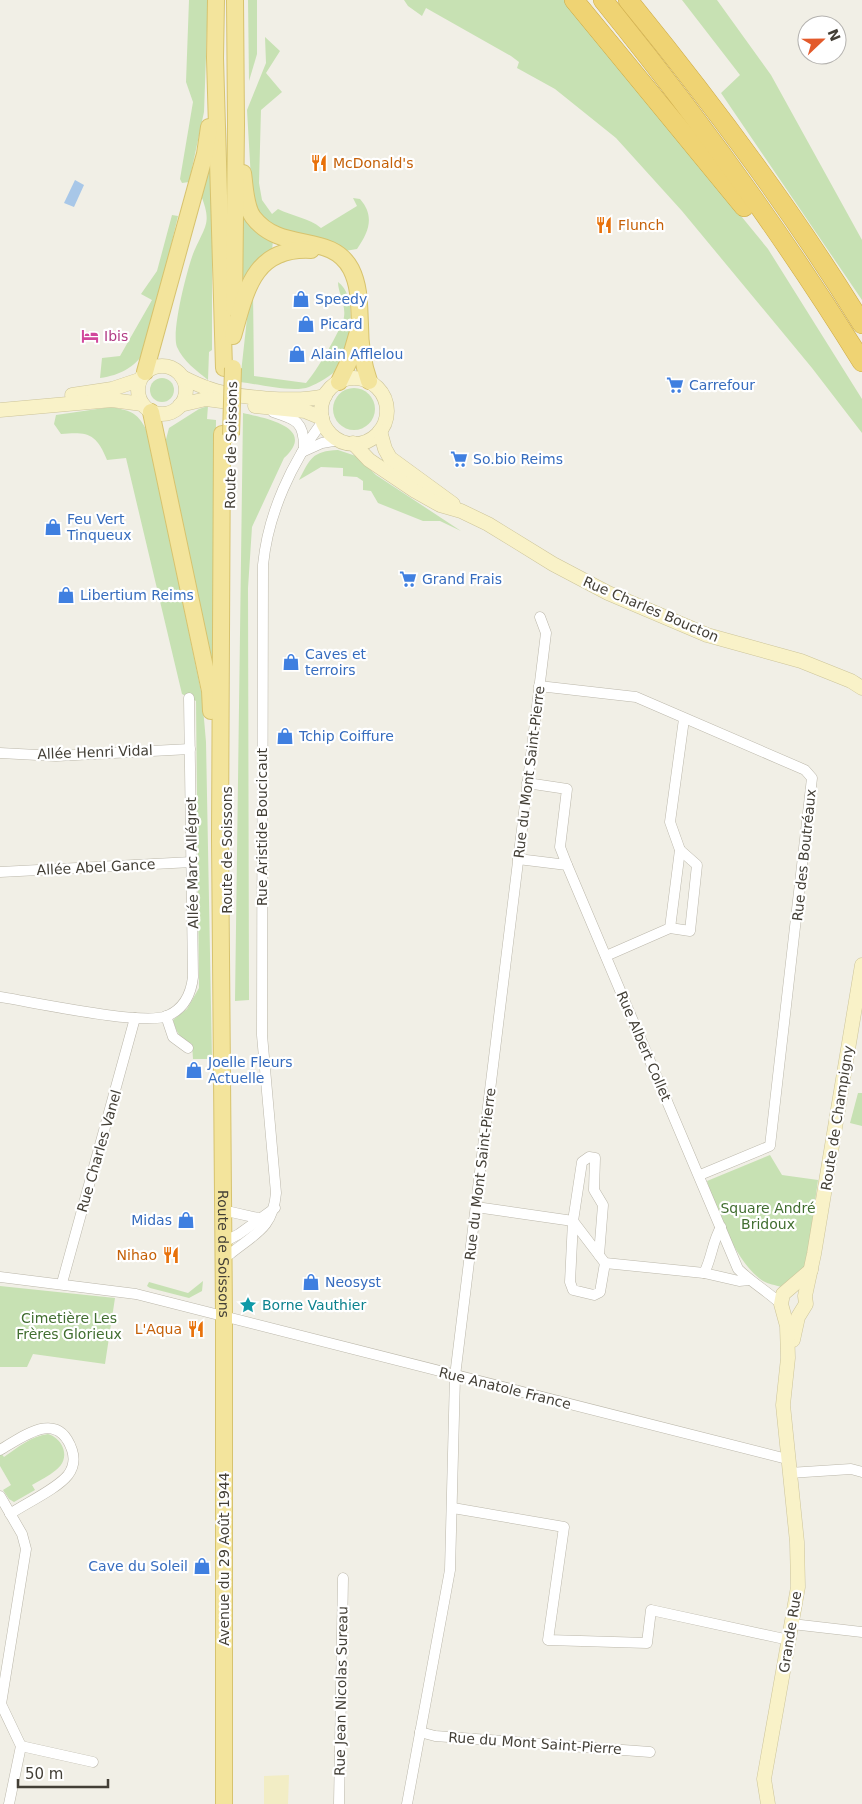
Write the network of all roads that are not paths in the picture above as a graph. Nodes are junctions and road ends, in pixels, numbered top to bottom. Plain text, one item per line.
1 (216, 0) edge
2 (235, 0) edge
3 (574, 0) edge
4 (603, 0) edge
5 (628, 0) edge
6 (215, 58) junction
7 (236, 124) junction
8 (342, 260) junction
9 (826, 306) junction
10 (862, 324) edge
11 (360, 325) junction
12 (234, 336) junction
13 (862, 362) edge
14 (228, 368) junction
15 (142, 376) junction
16 (182, 377) junction
17 (369, 381) junction
18 (339, 382) junction
19 (325, 396) junction
20 (180, 405) junction
21 (255, 406) junction
22 (0, 408) edge
23 (147, 408) junction
24 (323, 420) junction
25 (380, 431) junction
26 (227, 434) junction
27 (339, 440) junction
28 (353, 443) junction
29 (303, 450) junction
30 (461, 511) junction
31 (540, 617) dead end
32 (859, 684) edge
33 (539, 686) junction
34 (189, 698) dead end
35 (684, 719) junction
36 (190, 749) junction
37 (0, 753) edge
38 (527, 783) junction
39 (220, 838) junction
40 (680, 850) junction
41 (518, 859) junction
42 (192, 862) junction
43 (568, 865) junction
44 (0, 872) edge
45 (670, 928) junction
46 (606, 956) junction
47 (862, 965) edge
48 (0, 997) edge
49 (166, 1016) junction
50 (136, 1018) junction
51 (188, 1048) dead end
52 (225, 1103) junction
53 (700, 1175) junction
54 (476, 1207) junction
55 (274, 1208) junction
56 (231, 1212) junction
57 (258, 1218) junction
58 (573, 1221) junction
59 (721, 1227) junction
60 (228, 1245) junction
61 (602, 1259) junction
62 (811, 1270) junction
63 (704, 1272) junction
64 (0, 1277) edge
65 (749, 1280) junction
66 (62, 1283) junction
67 (766, 1290) junction
68 (789, 1290) junction
69 (805, 1296) junction
70 (782, 1306) junction
71 (800, 1313) junction
72 (224, 1314) junction
73 (788, 1358) junction
74 (455, 1376) junction
75 (0, 1450) edge
76 (787, 1459) junction
77 (862, 1472) edge
78 (789, 1473) junction
79 (0, 1496) edge
80 (453, 1508) junction
81 (10, 1514) junction
82 (343, 1578) dead end
83 (792, 1624) junction
84 (862, 1632) edge
85 (789, 1640) junction
86 (420, 1732) junction
87 (21, 1746) junction
88 (650, 1752) dead end
89 (93, 1762) dead end
90 (767, 1803) edge
91 (9, 1804) edge
92 (224, 1804) edge
93 (339, 1804) edge
94 (407, 1804) edge

1 - 6 main road, Route de Soissons
2 - 7 main road, Route de Soissons
3 - 9 highway
4 - 9 highway
5 - 10 highway
6 - 14 main road, Route de Soissons
6 - 15 main road
7 - 8 main road
7 - 12 main road, Route de Soissons
8 - 11 main road
8 - 12 main road
9 - 13 highway
11 - 17 main road
11 - 18 main road
12 - 14 main road, Route de Soissons
14 - 26 main road, Route de Soissons
15 - 16 street
15 - 22 street
15 - 23 street
16 - 19 street
16 - 20 street
17 - 18 street
17 - 25 street
18 - 19 street
19 - 24 street
20 - 21 street
20 - 23 street
21 - 24 street
21 - 29 street
22 - 23 street
23 - 39 main road
24 - 27 street
24 - 29 street, Rue Aristide Boucicaut
25 - 28 street
25 - 30 street, Rue Charles Boucton
26 - 39 main road, Route de Soissons
26 - 52 main road, Route de Soissons
27 - 28 street
27 - 29 street
28 - 30 street, Rue Charles Boucton
29 - 55 street, Rue Aristide Boucicaut
30 - 32 street, Rue Charles Boucton
31 - 33 street, Rue du Mont Saint-Pierre
33 - 35 street, Rue des Boutréaux
33 - 38 street, Rue du Mont Saint-Pierre
34 - 36 street, Allée Marc Allégret
35 - 40 street
35 - 53 street, Rue des Boutréaux
36 - 37 street, Allée Henri Vidal
36 - 42 street, Allée Marc Allégret
38 - 41 street, Rue du Mont Saint-Pierre
38 - 43 street, Rue Albert Collet
39 - 52 main road, Route de Soissons
40 - 45 street
40 - 45 street
41 - 43 street
41 - 54 street, Rue du Mont Saint-Pierre
42 - 44 street, Allée Abel Gance
42 - 49 street, Allée Marc Allégret
43 - 46 street, Rue Albert Collet
45 - 46 street
46 - 53 street, Rue Albert Collet
47 - 62 street, Route de Champigny
48 - 50 street
49 - 50 street
49 - 51 street
50 - 66 street, Rue Charles Vanel
52 - 56 main road, Route de Soissons
52 - 60 main road, Route de Soissons
53 - 59 street, Rue Albert Collet
54 - 58 street
54 - 74 street, Rue du Mont Saint-Pierre
55 - 57 street
55 - 60 street, Rue Aristide Boucicaut
56 - 57 street
56 - 60 main road, Route de Soissons
57 - 60 street
58 - 61 street
58 - 61 street
58 - 61 street
59 - 63 street
59 - 65 street, Rue Albert Collet
60 - 72 main road, Route de Soissons
61 - 63 street, Rue Albert Collet
62 - 68 street
62 - 69 street, Route de Champigny
63 - 65 street, Rue Albert Collet
64 - 66 street, Rue Anatole France
65 - 67 street, Rue Albert Collet
66 - 72 street, Rue Anatole France
67 - 68 street, Rue Albert Collet
67 - 70 street, Rue Albert Collet
68 - 69 street
68 - 70 street
69 - 71 street, Route de Champigny
70 - 71 street
70 - 73 street, Route de Champigny
71 - 73 street, Route de Champigny
72 - 74 street, Rue Anatole France
72 - 92 main road, Avenue du 29 Août 1944
73 - 76 street, Route de Champigny
74 - 76 street, Rue Anatole France
74 - 80 street, Rue du Mont Saint-Pierre
75 - 81 street
76 - 78 street, Grande Rue
77 - 78 street
78 - 83 street, Grande Rue
79 - 81 street
80 - 85 street
80 - 86 street, Rue du Mont Saint-Pierre
81 - 87 street
82 - 93 street, Rue Jean Nicolas Sureau
83 - 84 street
83 - 85 street, Grande Rue
85 - 90 street, Grande Rue
86 - 88 street, Rue du Mont Saint-Pierre
86 - 94 street, Rue du Mont Saint-Pierre
87 - 89 street
87 - 91 street

